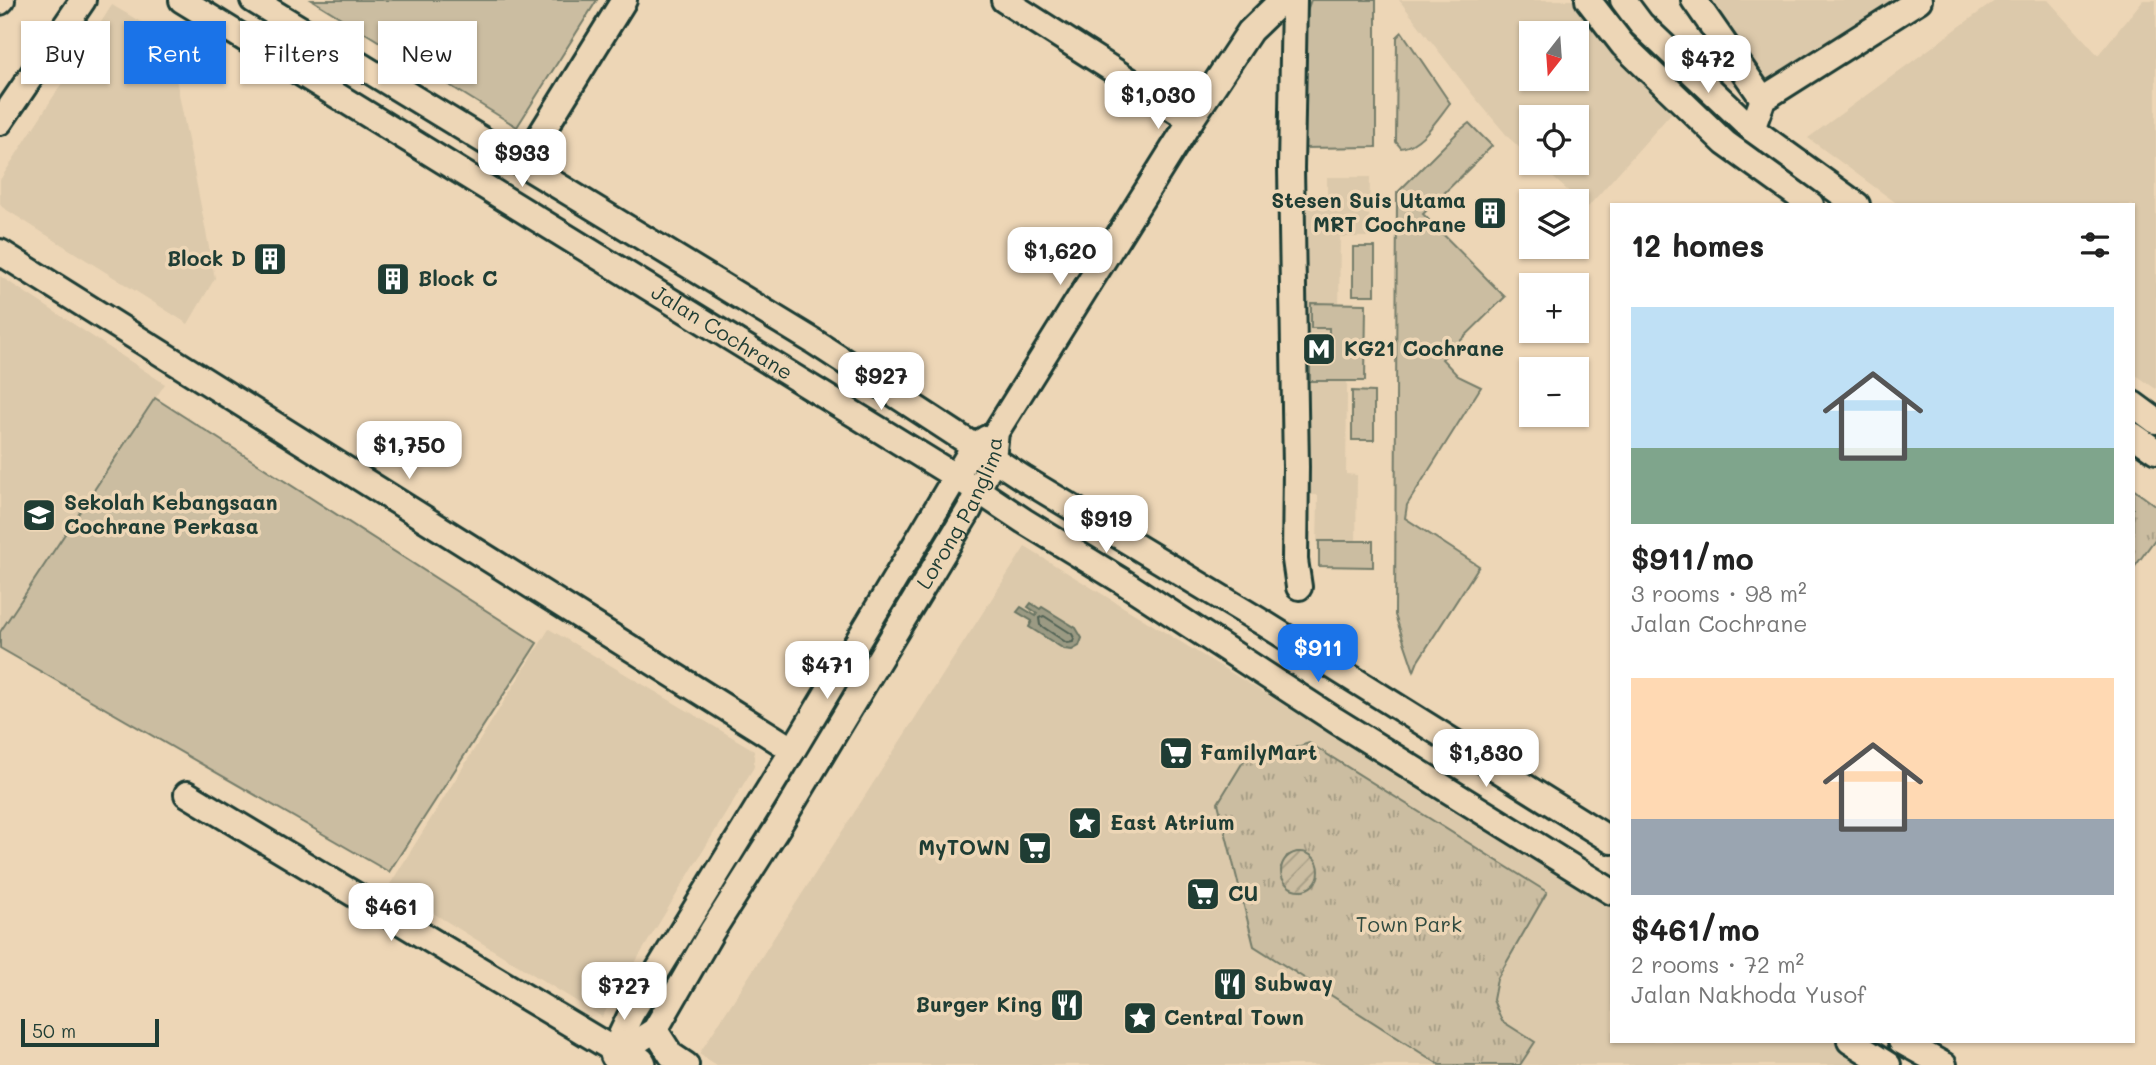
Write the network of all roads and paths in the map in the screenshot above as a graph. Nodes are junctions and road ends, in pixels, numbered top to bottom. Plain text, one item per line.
1 (83, 0) edge
2 (183, 0) edge
3 (253, 0) edge
4 (624, 0) edge
5 (1004, 0) edge
6 (1282, 0) edge
7 (1294, 0) edge
8 (1588, 0) edge
9 (1623, 0) edge
10 (1694, 0) edge
11 (1919, 0) edge
12 (1763, 99) junction
13 (1191, 120) junction
14 (0, 122) edge
15 (1752, 129) junction
16 (523, 163) junction
17 (1808, 203) edge
18 (1854, 203) edge
19 (0, 252) edge
20 (2135, 405) edge
21 (2156, 421) edge
22 (2135, 436) edge
23 (2156, 451) edge
24 (984, 452) junction
25 (955, 477) junction
26 (979, 491) junction
27 (1299, 587) dead end
28 (793, 750) junction
29 (187, 794) dead end
30 (1610, 840) edge
31 (1610, 891) edge
32 (1853, 1043) edge
33 (1905, 1043) edge
34 (639, 1051) edge
35 (686, 1065) edge
36 (1888, 1065) edge
37 (1944, 1065) edge

1 - 14 street
2 - 25 street, Jalan Cochrane
3 - 16 street, Jalan Cochrane
4 - 16 street
5 - 13 street
6 - 13 street
7 - 27 street
8 - 17 street
9 - 15 street
10 - 12 street
11 - 12 street
12 - 15 street
13 - 24 street, Lorong Panglima
15 - 18 street
16 - 24 street, Jalan Cochrane
19 - 28 street
20 - 21 street
22 - 23 street
24 - 25 street, Lorong Panglima
24 - 26 street, Lorong Panglima
24 - 30 street, Jalan Cochrane
25 - 26 street, Jalan Cochrane
25 - 28 street, Lorong Panglima
26 - 31 street, Jalan Cochrane
26 - 34 street, Lorong Panglima
28 - 34 street, Lorong Panglima
29 - 34 street
32 - 36 street
33 - 37 street
34 - 35 street

